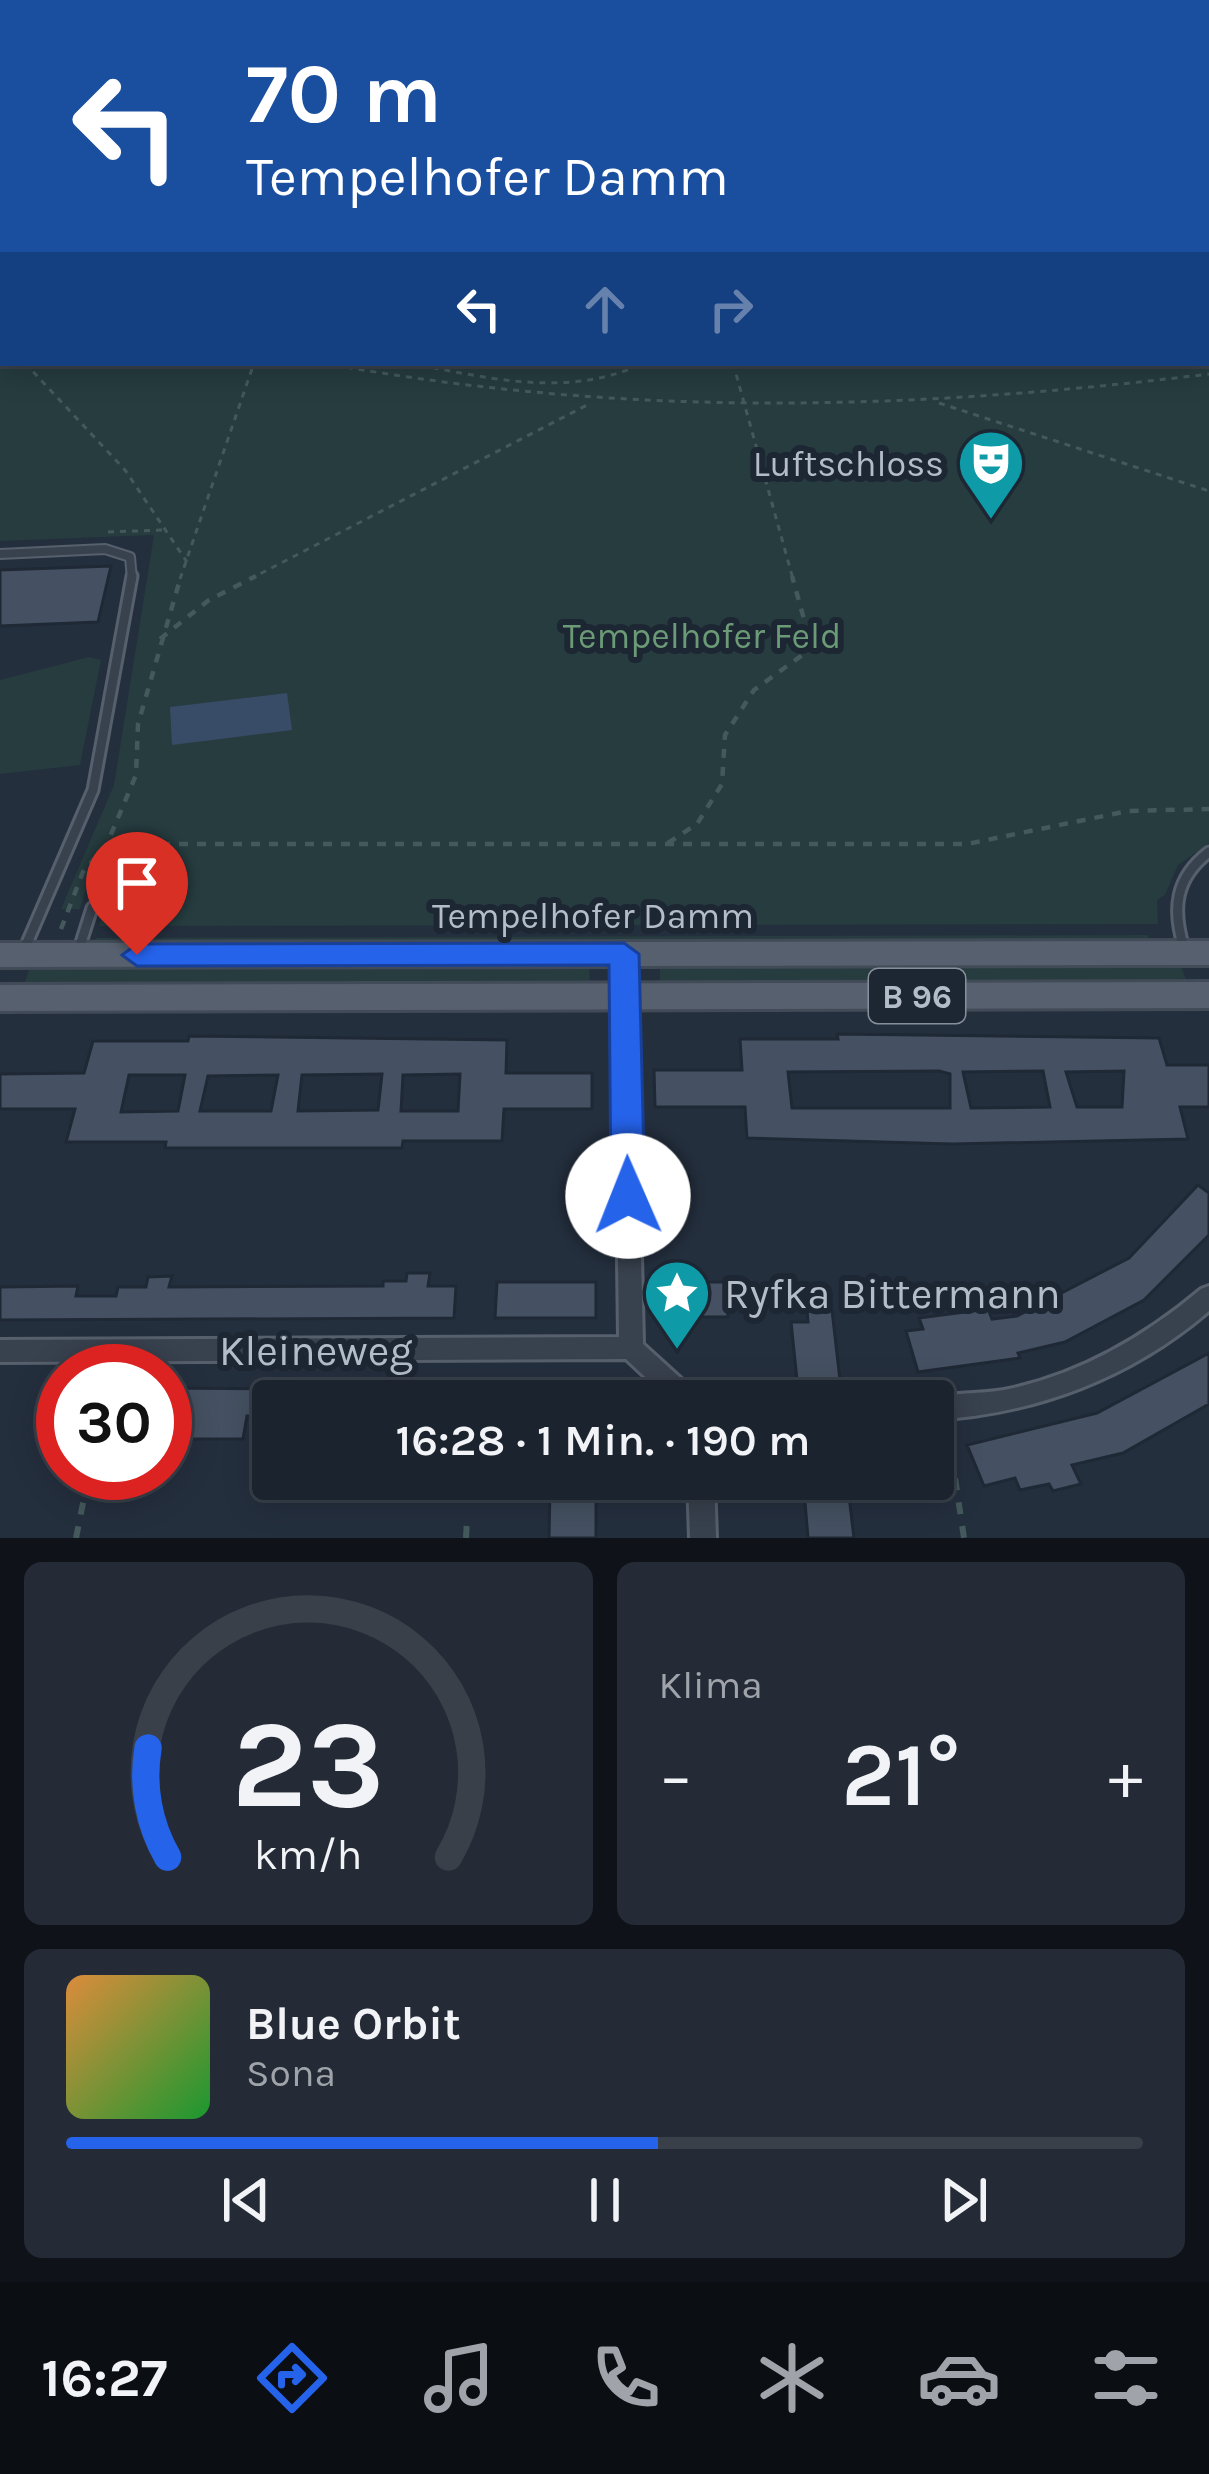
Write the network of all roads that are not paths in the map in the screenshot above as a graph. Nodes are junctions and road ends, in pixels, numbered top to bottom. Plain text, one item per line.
1 (0, 554) edge
2 (1209, 852) edge
3 (122, 885) dead end
4 (69, 942) junction
5 (1198, 953) edge
6 (624, 954) junction
7 (11, 955) edge
8 (1207, 995) edge
9 (624, 997) junction
10 (0, 998) edge
11 (1209, 1296) edge
12 (631, 1348) junction
13 (0, 1351) edge
14 (665, 1380) edge
15 (954, 1413) edge
16 (702, 1500) edge
17 (703, 1538) edge

1 - 7 lane
2 - 5 lane
3 - 4 lane
4 - 6 main road, Tempelhofer Damm / B 96
4 - 7 main road, Tempelhofer Damm / B 96
5 - 6 main road, Tempelhofer Damm / B 96
5 - 8 main road
6 - 9 street
8 - 9 main road, B 96
9 - 10 main road, B 96
9 - 12 street
11 - 15 street
12 - 13 street, Kleineweg
12 - 14 street
16 - 17 street

